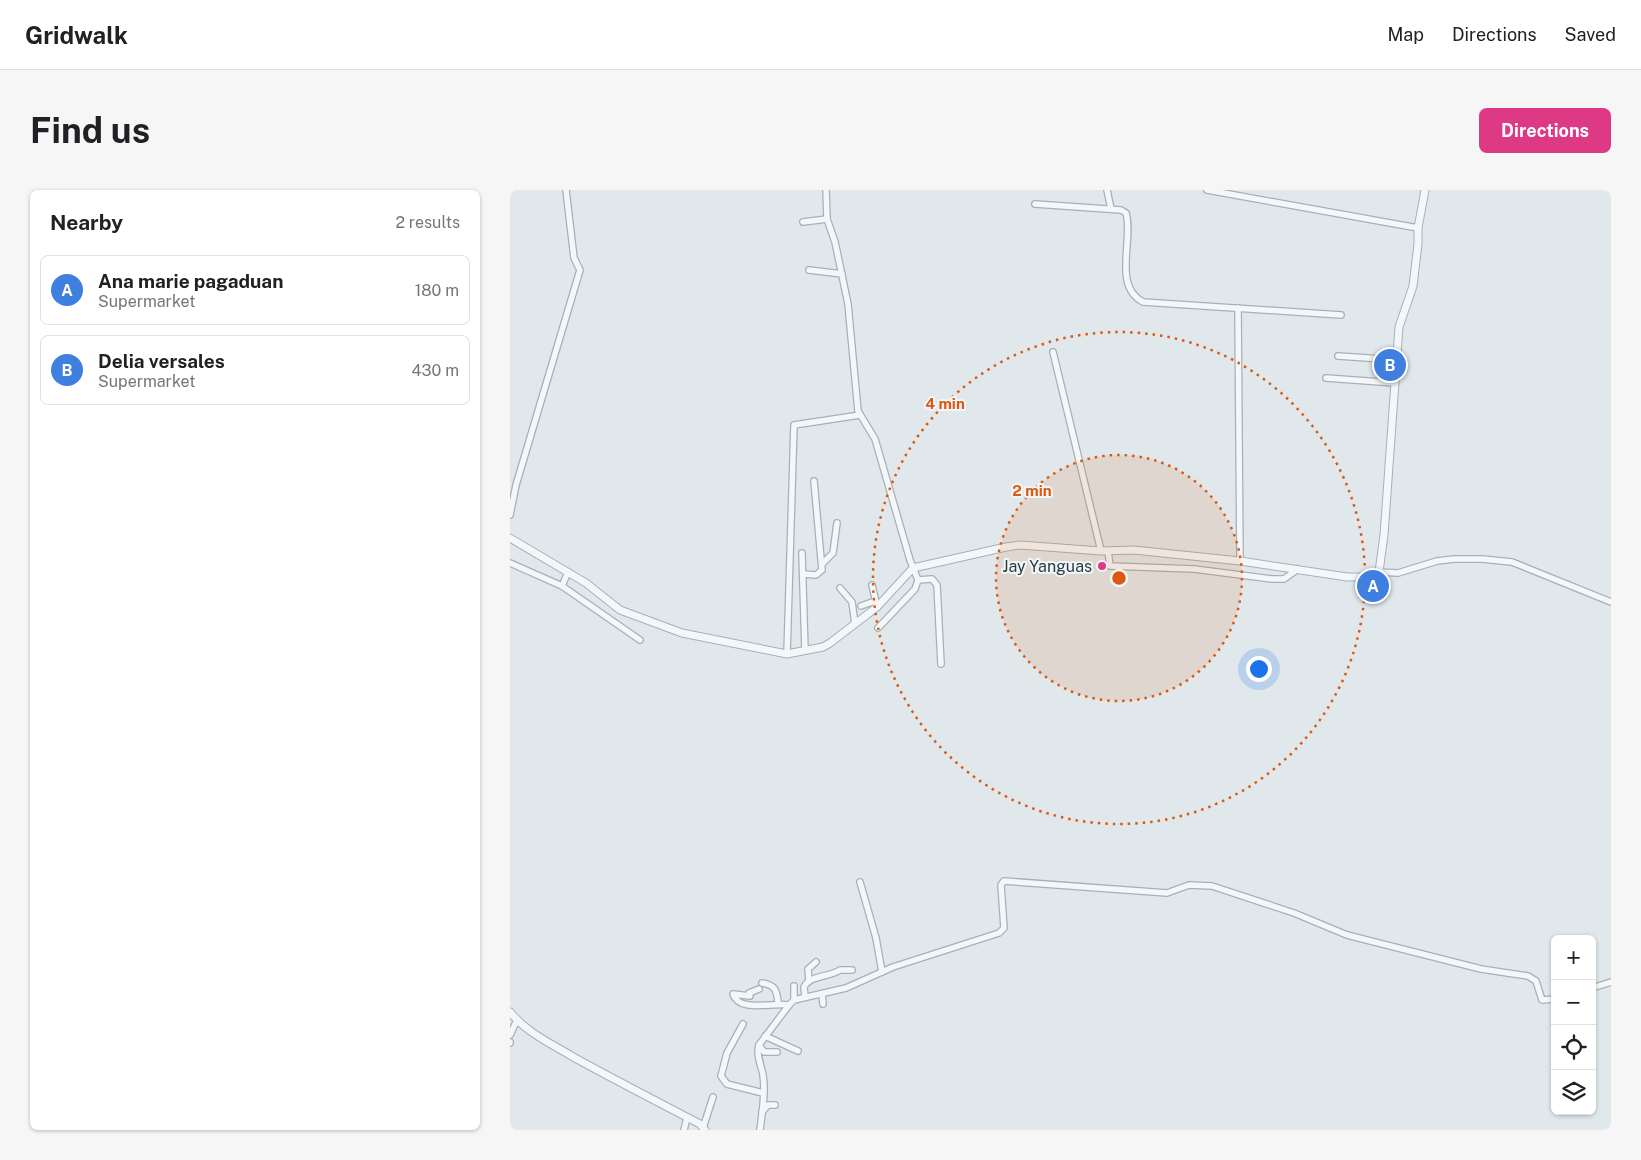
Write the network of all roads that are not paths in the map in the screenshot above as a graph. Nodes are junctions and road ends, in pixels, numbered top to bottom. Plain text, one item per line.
1 (566, 190) edge
2 (826, 190) edge
3 (1107, 190) edge
4 (1207, 190) edge
5 (1425, 190) edge
6 (1035, 204) dead end
7 (1111, 209) junction
8 (827, 219) junction
9 (803, 222) dead end
10 (1418, 228) junction
11 (809, 270) dead end
12 (842, 274) junction
13 (1238, 308) junction
14 (1341, 315) dead end
15 (1053, 352) dead end
16 (1338, 356) dead end
17 (1397, 360) junction
18 (1326, 378) dead end
19 (1395, 383) junction
20 (860, 415) junction
21 (814, 481) dead end
22 (510, 515) edge
23 (837, 523) dead end
24 (510, 538) edge
25 (1105, 551) junction
26 (802, 553) dead end
27 (1240, 561) junction
28 (510, 563) edge
29 (822, 564) junction
30 (913, 568) junction
31 (1298, 569) junction
32 (1379, 572) junction
33 (568, 573) junction
34 (803, 574) junction
35 (918, 580) junction
36 (562, 585) junction
37 (872, 585) dead end
38 (840, 588) dead end
39 (1611, 602) edge
40 (876, 604) junction
41 (861, 606) dead end
42 (855, 624) junction
43 (878, 628) dead end
44 (640, 640) dead end
45 (805, 651) junction
46 (788, 654) junction
47 (941, 664) dead end
48 (860, 882) dead end
49 (816, 962) dead end
50 (852, 970) dead end
51 (882, 972) junction
52 (810, 981) junction
53 (1611, 982) edge
54 (794, 986) dead end
55 (1596, 987) edge
56 (749, 993) junction
57 (822, 994) junction
58 (805, 997) junction
59 (1551, 999) edge
60 (794, 1000) junction
61 (778, 1003) junction
62 (752, 1004) junction
63 (822, 1004) dead end
64 (789, 1005) junction
65 (510, 1012) edge
66 (517, 1020) junction
67 (743, 1024) dead end
68 (510, 1034) edge
69 (765, 1036) junction
70 (759, 1045) junction
71 (798, 1051) dead end
72 (777, 1052) dead end
73 (764, 1093) junction
74 (713, 1097) dead end
75 (775, 1105) dead end
76 (762, 1112) junction
77 (687, 1118) junction
78 (704, 1129) edge
79 (684, 1130) edge
80 (760, 1130) edge

1 - 22 street
2 - 8 street
3 - 7 street
4 - 10 street
5 - 10 street
6 - 7 street
7 - 13 street
8 - 9 street
8 - 12 street
10 - 17 street
11 - 12 street
12 - 20 street
13 - 14 street
13 - 27 street
15 - 25 street
16 - 17 street
17 - 19 street
18 - 19 street
19 - 32 street
20 - 30 street
20 - 46 street
21 - 29 street
23 - 29 street
24 - 33 street
25 - 27 street
25 - 30 street
25 - 31 street
26 - 34 street
27 - 31 street
28 - 36 street
29 - 34 street
30 - 35 street
30 - 40 street
31 - 32 street
32 - 39 street
33 - 36 street
33 - 46 street
34 - 45 street
35 - 43 street
35 - 47 street
36 - 44 street
37 - 40 street
38 - 42 street
40 - 41 street
40 - 42 street
42 - 45 street
45 - 46 street
48 - 51 street
49 - 52 street
50 - 52 street
51 - 57 street
51 - 59 street
52 - 58 street
53 - 55 street
54 - 60 street
56 - 61 street
56 - 62 street
56 - 62 street
57 - 58 street
57 - 63 street
58 - 60 street
60 - 64 street
61 - 62 street
61 - 64 street
64 - 69 street
65 - 66 street
66 - 68 street
66 - 77 street
67 - 73 street
69 - 70 street
69 - 71 street
70 - 72 street
70 - 73 street
73 - 76 street
74 - 78 street
75 - 76 street
76 - 80 street
77 - 78 street
77 - 79 street

